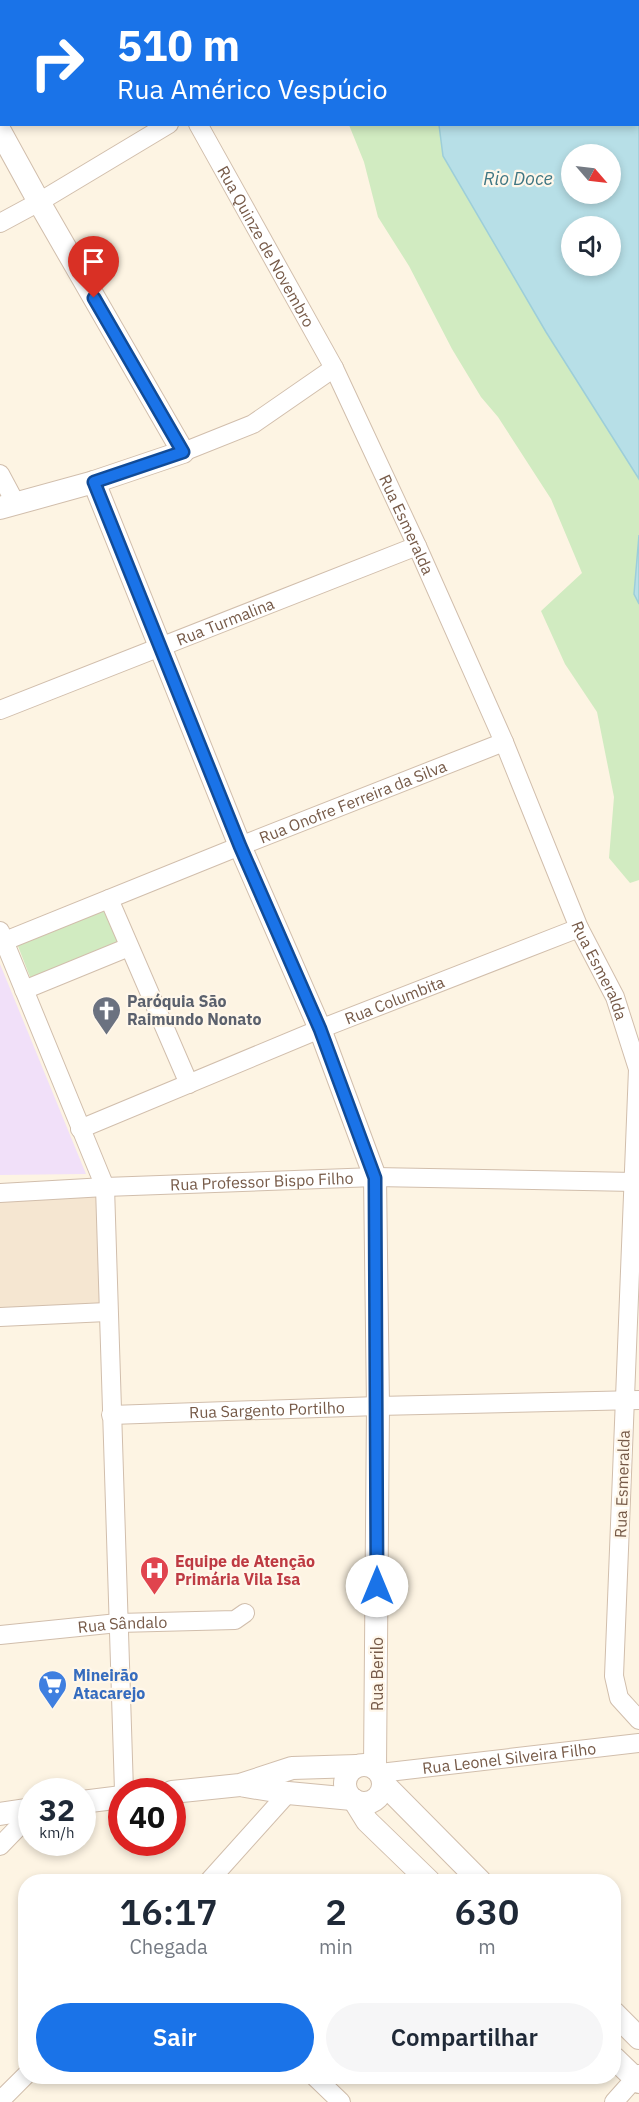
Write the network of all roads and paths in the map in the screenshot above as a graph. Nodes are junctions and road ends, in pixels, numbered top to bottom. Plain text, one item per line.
1 (166, 126) edge
2 (199, 126) edge
3 (0, 131) edge
4 (39, 202) junction
5 (0, 223) edge
6 (334, 368) junction
7 (183, 452) junction
8 (0, 474) edge
9 (94, 482) junction
10 (8, 506) edge
11 (417, 546) junction
12 (160, 646) junction
13 (0, 710) edge
14 (504, 742) junction
15 (240, 846) junction
16 (109, 899) junction
17 (579, 928) junction
18 (2, 939) edge
19 (129, 947) junction
20 (24, 990) junction
21 (320, 1029) junction
22 (189, 1084) junction
23 (80, 1129) junction
24 (375, 1178) junction
25 (634, 1182) junction
26 (105, 1187) junction
27 (0, 1193) edge
28 (108, 1312) junction
29 (0, 1317) edge
30 (632, 1400) edge
31 (378, 1406) junction
32 (111, 1415) junction
33 (245, 1613) dead end
34 (118, 1623) junction
35 (0, 1635) edge
36 (639, 1720) edge
37 (639, 1743) edge
38 (374, 1773) junction
39 (124, 1778) edge
40 (240, 1785) junction
41 (186, 1791) edge
42 (288, 1793) junction
43 (353, 1800) junction
44 (18, 1812) edge
45 (0, 1814) edge
46 (18, 1826) edge
47 (0, 1846) edge
48 (214, 1874) edge
49 (422, 1874) edge
50 (473, 1874) edge
51 (621, 2020) edge
52 (639, 2038) edge
53 (621, 2064) edge
54 (638, 2078) edge
55 (18, 2082) edge
56 (322, 2084) edge
57 (0, 2101) edge
58 (341, 2102) edge
59 (614, 2102) edge

1 - 4 street
2 - 6 street, Rua Quinze de Novembro
3 - 4 street
4 - 5 street
4 - 7 street
6 - 7 street
6 - 11 street, Rua Esmeralda
7 - 9 street
8 - 10 street
9 - 10 street
9 - 12 street, Rua Berilo
11 - 12 street, Rua Turmalina
11 - 14 street, Rua Esmeralda
12 - 13 street, Rua Turmalina
12 - 15 street, Rua Berilo
14 - 15 street, Rua Onofre Ferreira da Silva
14 - 17 street, Rua Esmeralda
15 - 16 street, Rua Onofre Ferreira da Silva
15 - 21 street, Rua Berilo
16 - 18 street, Rua Onofre Ferreira da Silva
16 - 19 street
17 - 21 street, Rua Columbita
17 - 25 street, Rua Esmeralda
18 - 20 street
19 - 20 street
19 - 22 street
20 - 23 street
21 - 22 street, Rua Columbita
21 - 24 street, Rua Berilo
22 - 23 street, Rua Columbita
23 - 26 street
24 - 25 street, Rua Professor Bispo Filho
24 - 26 street, Rua Professor Bispo Filho
24 - 31 street, Rua Berilo
25 - 30 street, Rua Esmeralda
26 - 27 street, Rua Professor Bispo Filho
26 - 28 street
28 - 29 street
28 - 32 street
30 - 31 street, Rua Sargento Portilho
30 - 36 street, Rua Esmeralda
31 - 32 street, Rua Sargento Portilho
31 - 38 street, Rua Berilo
32 - 34 street
33 - 34 street, Rua Sândalo
34 - 35 street, Rua Sândalo
34 - 39 street
37 - 38 street, Rua Leonel Silveira Filho
38 - 40 street
38 - 43 street
38 - 43 street
38 - 50 street
40 - 41 street
40 - 42 street
42 - 43 street
42 - 48 street
43 - 49 street
44 - 45 street
46 - 47 street
51 - 52 street
53 - 54 street
54 - 59 street
55 - 57 street
56 - 58 street

